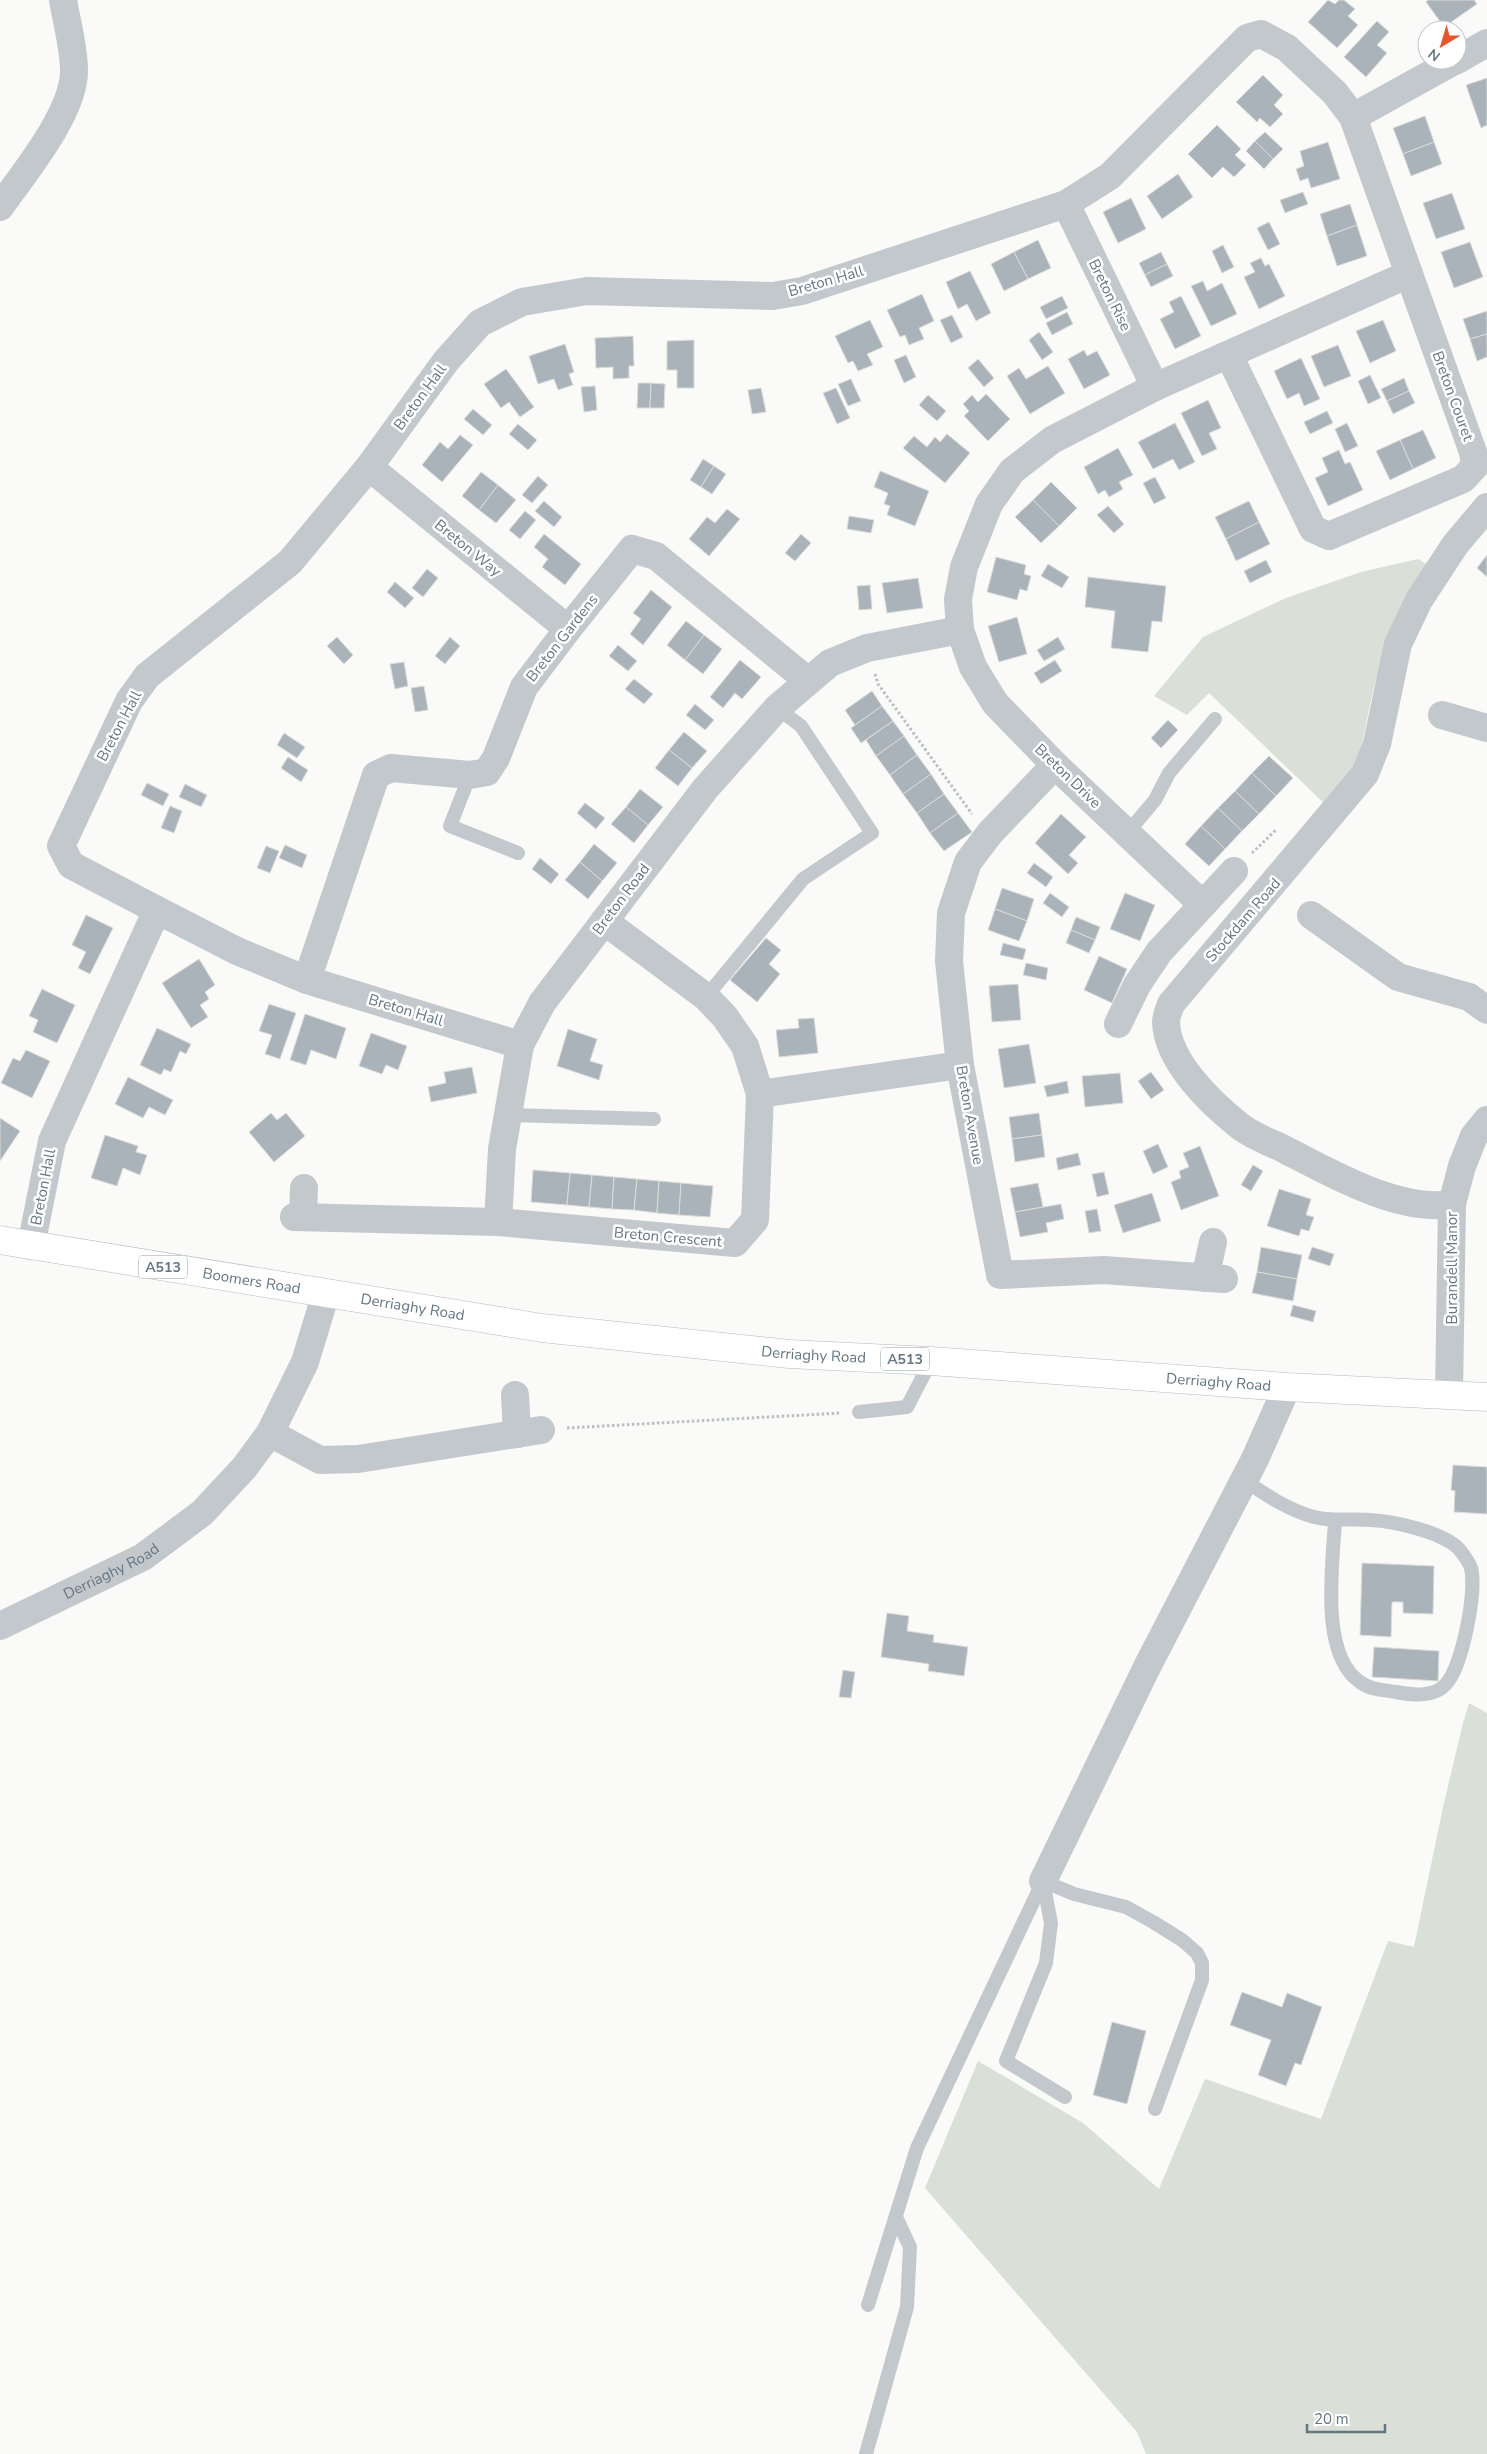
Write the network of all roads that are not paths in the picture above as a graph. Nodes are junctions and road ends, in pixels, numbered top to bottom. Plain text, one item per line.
1 (62, 0) edge
2 (1487, 42) edge
3 (1467, 54) edge
4 (1439, 70) edge
5 (1353, 117) junction
6 (1066, 204) junction
7 (0, 207) edge
8 (1409, 274) junction
9 (1229, 354) junction
10 (1155, 387) junction
11 (369, 467) junction
12 (1487, 507) edge
13 (568, 628) junction
14 (960, 630) junction
15 (807, 680) junction
16 (777, 708) junction
17 (1442, 715) dead end
18 (1215, 719) dead end
19 (1487, 728) edge
20 (1055, 765) junction
21 (470, 775) junction
22 (1128, 832) junction
23 (518, 853) dead end
24 (1234, 871) road end
25 (1202, 904) junction
26 (157, 910) junction
27 (1311, 915) dead end
28 (604, 921) junction
29 (307, 980) junction
30 (706, 997) junction
31 (1487, 1010) edge
32 (1118, 1024) dead end
33 (520, 1045) junction
34 (960, 1065) junction
35 (760, 1094) junction
36 (506, 1115) junction
37 (654, 1120) dead end
38 (1487, 1120) edge
39 (304, 1188) dead end
40 (1452, 1204) junction
41 (498, 1222) junction
42 (0, 1240) edge
43 (1213, 1242) dead end
44 (31, 1246) junction
45 (326, 1293) junction
46 (931, 1361) junction
47 (1287, 1387) junction
48 (1449, 1394) junction
49 (515, 1395) dead end
50 (1487, 1396) edge
51 (859, 1412) road end
52 (270, 1433) junction
53 (1244, 1480) junction
54 (1334, 1520) junction
55 (0, 1626) edge
56 (1043, 1881) junction
57 (1065, 2097) dead end
58 (1155, 2109) dead end
59 (896, 2217) junction
60 (868, 2305) dead end
61 (866, 2454) edge

1 - 7 street
2 - 3 street
4 - 5 street
5 - 6 street, Breton Hall
5 - 8 street, Breton Hall
6 - 10 street, Breton Rise
6 - 11 street, Breton Hall
8 - 9 street
8 - 9 street, Breton Couret
9 - 10 street
10 - 14 street, Breton Drive
11 - 13 street, Breton Way
11 - 26 street, Breton Hall
12 - 40 street, Stockdam Road
13 - 15 street, Breton Gardens
13 - 21 street, Breton Gardens
14 - 15 street, Breton Road
14 - 20 street, Breton Drive
15 - 16 street, Breton Road
16 - 28 street, Breton Road
16 - 30 lane
17 - 19 street
18 - 22 lane
20 - 22 street, Breton Drive
20 - 34 street, Breton Avenue
21 - 23 lane
21 - 29 street, Breton Gardens
22 - 25 street, Breton Drive
24 - 25 street
25 - 32 street
26 - 29 street, Breton Hall
26 - 44 street, Breton Hall
27 - 31 street
28 - 30 street, Breton Crescent
28 - 33 street, Breton Road
29 - 33 street, Breton Hall
30 - 35 street, Breton Crescent
33 - 36 street, Breton Road
34 - 35 street
34 - 43 street, Breton Avenue
35 - 41 street, Breton Crescent
36 - 37 lane
36 - 41 street, Breton Road
38 - 40 street, Burandell Manor
39 - 41 street, Breton Crescent
40 - 48 street, Burandell Manor
42 - 44 main road, Boomers Road / A513
44 - 45 main road, Boomers Road / A513
45 - 46 main road, Derriaghy Road / A513
45 - 52 street, Derriaghy Road
46 - 47 main road, Derriaghy Road / A513
46 - 51 lane
47 - 48 main road, Derriaghy Road / A513
47 - 53 street
48 - 50 main road, Derriaghy Road / A513
49 - 52 street
52 - 55 street, Derriaghy Road
53 - 54 lane
53 - 56 street
54 - 54 lane
56 - 57 lane
56 - 58 lane
56 - 59 lane
59 - 60 lane
59 - 61 lane

